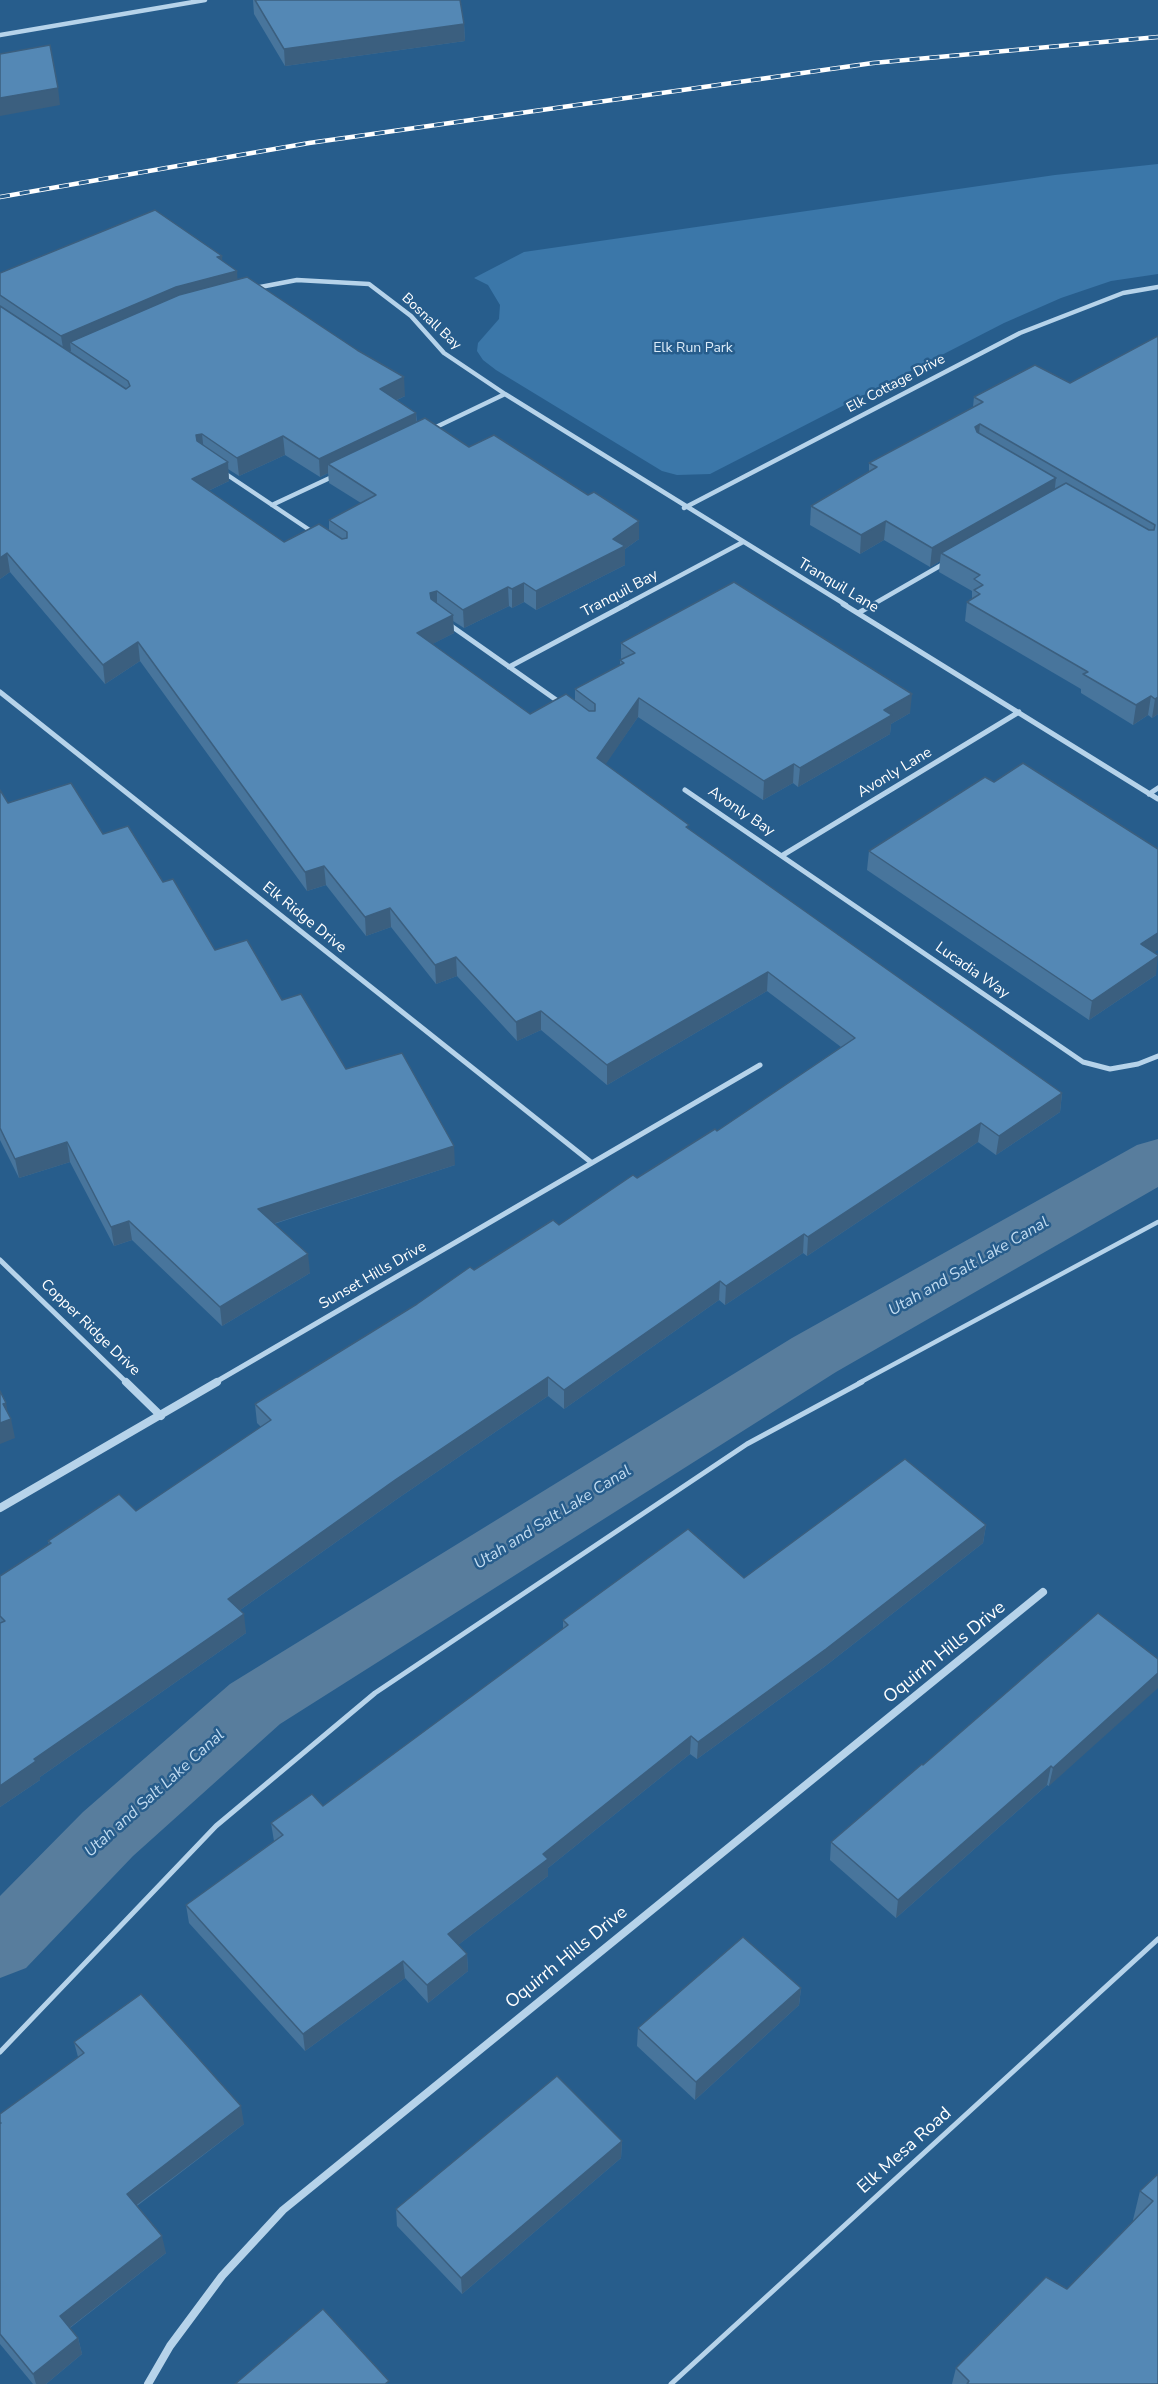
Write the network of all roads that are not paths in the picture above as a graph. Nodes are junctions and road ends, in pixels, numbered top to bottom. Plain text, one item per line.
1 (204, 0) edge
2 (0, 34) edge
3 (1158, 287) edge
4 (250, 290) edge
5 (505, 394) junction
6 (428, 431) edge
7 (218, 468) edge
8 (345, 470) edge
9 (272, 505) junction
10 (684, 508) junction
11 (318, 536) edge
12 (743, 542) junction
13 (948, 562) edge
14 (860, 612) junction
15 (444, 621) edge
16 (509, 667) junction
17 (0, 692) edge
18 (564, 706) edge
19 (1019, 712) junction
20 (1158, 788) edge
21 (685, 789) dead end
22 (1149, 794) junction
23 (1158, 799) edge
24 (783, 855) junction
25 (1158, 1056) edge
26 (760, 1065) dead end
27 (592, 1163) junction
28 (1158, 1222) edge
29 (0, 1260) edge
30 (161, 1416) junction
31 (0, 1508) edge
32 (1043, 1592) dead end
33 (1158, 1940) edge
34 (0, 2052) edge
35 (148, 2384) edge
36 (671, 2384) edge

1 - 2 street
3 - 10 street, Elk Cottage Drive
4 - 5 street, Bosnall Bay
5 - 6 street
5 - 10 street, Tranquil Lane
7 - 9 street
8 - 9 street
9 - 11 street
10 - 12 street, Tranquil Lane
12 - 14 street, Tranquil Lane
12 - 16 street, Tranquil Bay
13 - 14 street
14 - 19 street, Tranquil Lane
15 - 16 street
16 - 18 street
17 - 27 street, Elk Ridge Drive
19 - 22 street, Tranquil Lane
19 - 24 street, Avonly Lane
20 - 22 street
21 - 24 street, Avonly Bay
22 - 23 street, Tranquil Lane
24 - 25 street, Lucadia Way
26 - 27 street, Sunset Hills Drive
27 - 30 street, Sunset Hills Drive
28 - 34 lane
29 - 30 street, Copper Ridge Drive
30 - 31 street, Sunset Hills Drive
32 - 35 street, Oquirrh Hills Drive
33 - 36 lane, Elk Mesa Road

